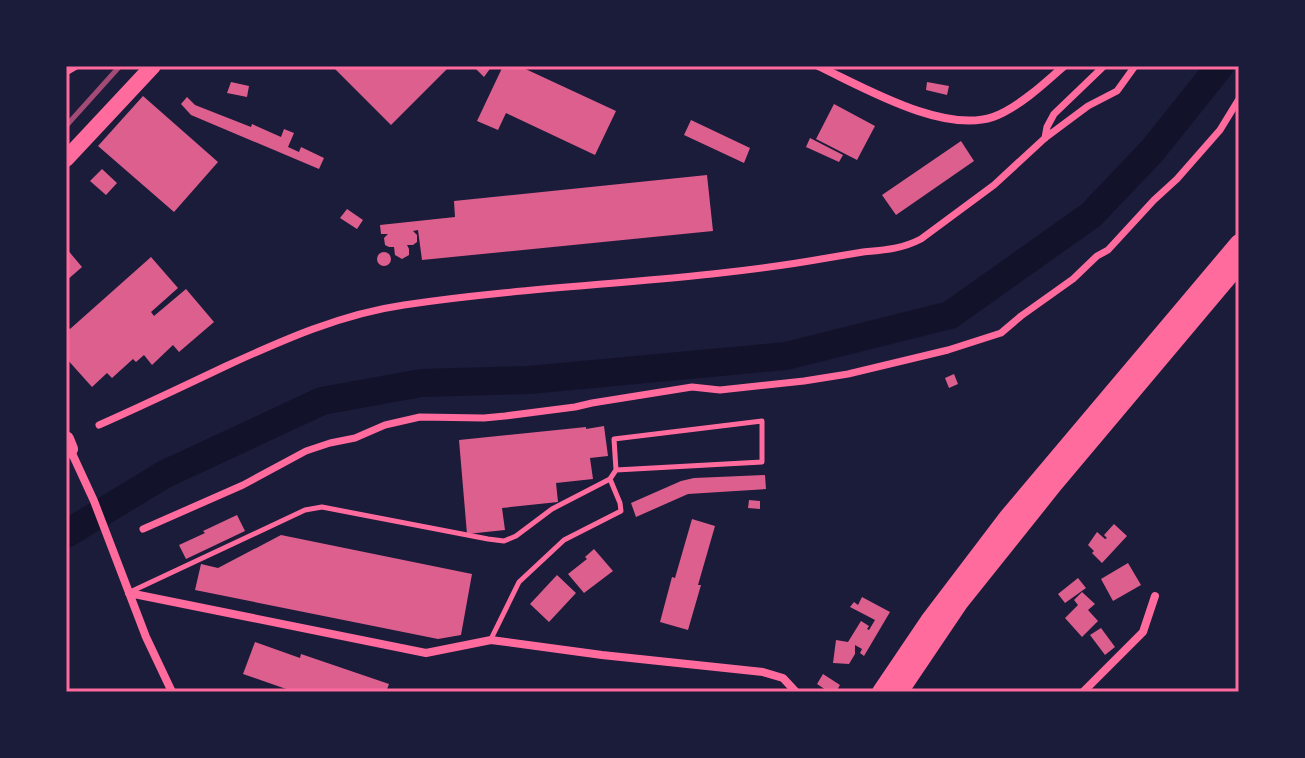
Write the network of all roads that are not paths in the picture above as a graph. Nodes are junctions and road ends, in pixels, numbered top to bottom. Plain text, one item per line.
1 (78, 66) edge
2 (153, 66) edge
3 (818, 66) edge
4 (1064, 66) edge
5 (1104, 66) edge
6 (1135, 66) edge
7 (67, 69) edge
8 (1239, 99) edge
9 (1045, 138) junction
10 (66, 159) edge
11 (1239, 243) edge
12 (1239, 264) edge
13 (99, 425) dead end
14 (67, 446) edge
15 (616, 470) junction
16 (610, 479) junction
17 (143, 529) dead end
18 (129, 593) junction
19 (1155, 596) dead end
20 (491, 640) junction
21 (172, 692) edge
22 (796, 692) edge
23 (881, 692) edge
24 (899, 692) edge
25 (1083, 692) edge

1 - 7 lane
2 - 10 main road
3 - 4 street
5 - 9 street
6 - 9 street
8 - 17 street
9 - 13 street
11 - 23 highway
12 - 24 highway
14 - 18 street
15 - 15 lane
15 - 16 lane
16 - 18 lane
16 - 20 lane
18 - 20 street
18 - 21 street
19 - 25 street
20 - 22 street

